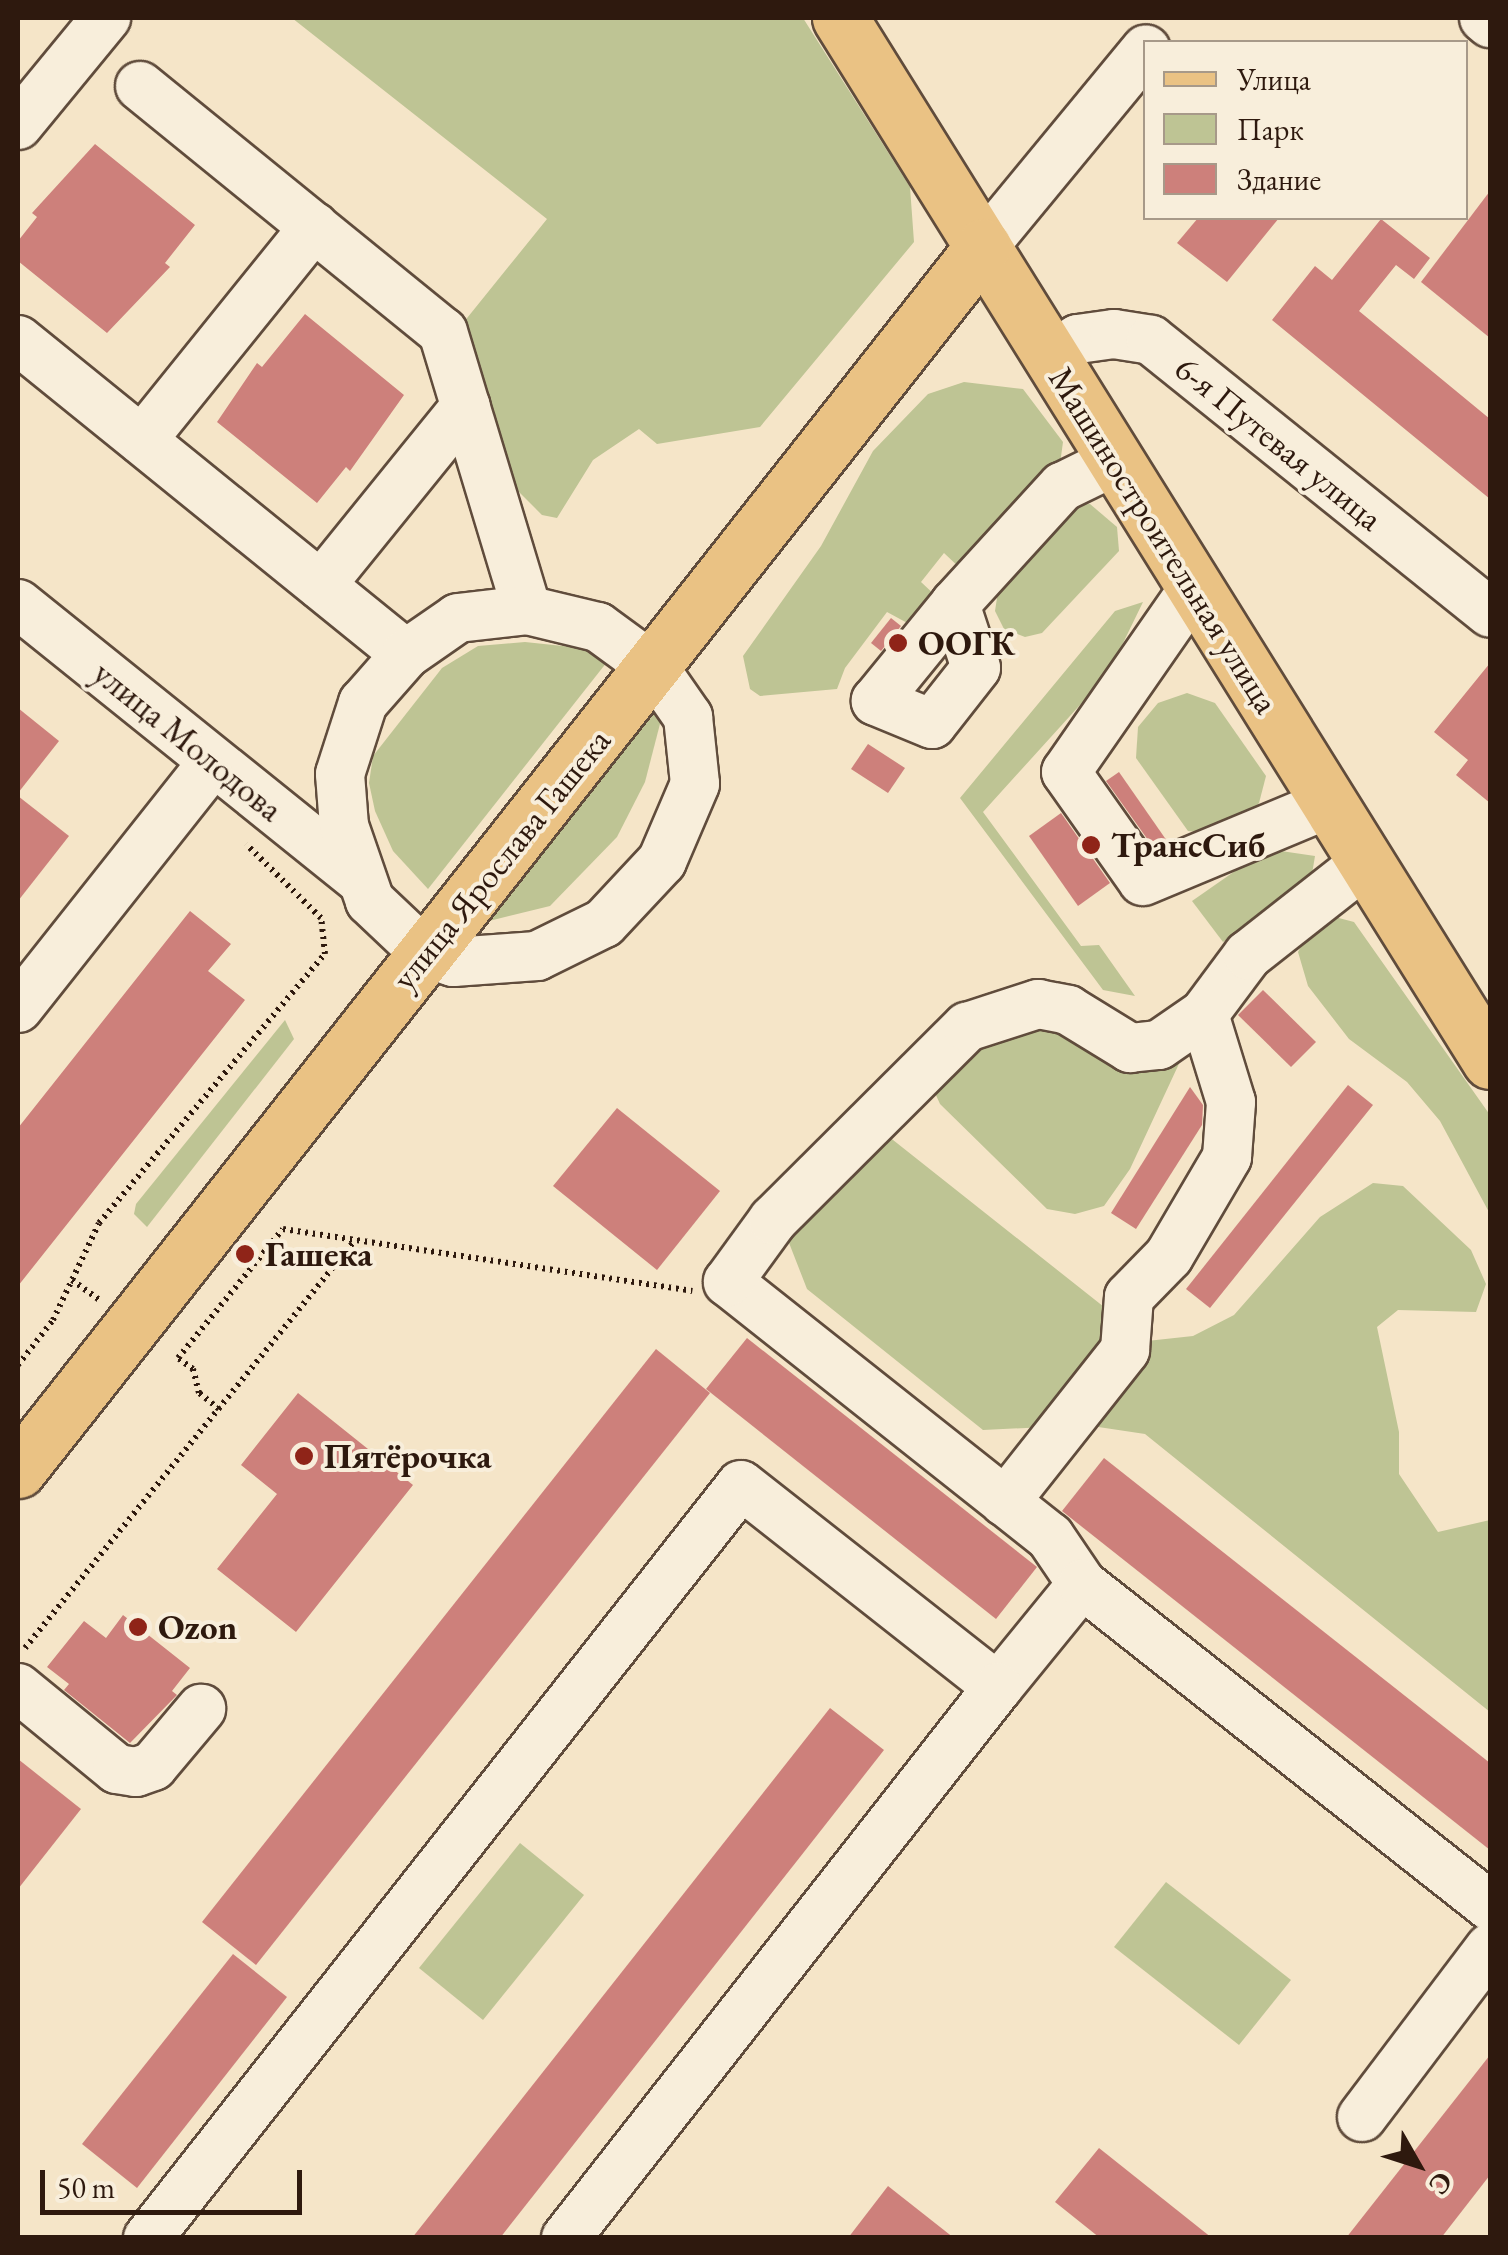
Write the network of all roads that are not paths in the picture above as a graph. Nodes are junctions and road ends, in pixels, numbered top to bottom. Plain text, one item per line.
1 (106, 18) edge
2 (840, 18) edge
3 (1171, 18) edge
4 (1484, 18) edge
5 (1490, 23) edge
6 (1152, 40) edge
7 (1143, 53) edge
8 (140, 86) dead end
9 (18, 125) edge
10 (314, 227) junction
11 (983, 247) junction
12 (18, 340) edge
13 (1051, 358) junction
14 (466, 406) junction
15 (142, 440) junction
16 (1114, 462) junction
17 (321, 586) junction
18 (1194, 588) junction
19 (18, 604) edge
20 (527, 610) junction
21 (1490, 613) edge
22 (406, 654) junction
23 (654, 668) junction
24 (876, 701) dead end
25 (213, 762) junction
26 (1328, 804) junction
27 (1366, 863) junction
28 (358, 877) junction
29 (425, 953) junction
30 (18, 1008) edge
31 (1204, 1014) junction
32 (1490, 1061) edge
33 (18, 1470) edge
34 (1005, 1502) junction
35 (1082, 1584) junction
36 (998, 1687) junction
37 (18, 1688) edge
38 (201, 1709) dead end
39 (1490, 1906) edge
40 (1490, 1948) edge
41 (1362, 2118) dead end
42 (149, 2237) edge
43 (566, 2238) edge

1 - 9 street
2 - 11 main road, Машиностроительная улица
3 - 6 street
4 - 5 street
7 - 11 street
8 - 10 street
10 - 14 street
10 - 15 street
11 - 13 main road, Машиностроительная улица
11 - 23 main road, улица Ярослава Гашека
12 - 15 street
13 - 16 main road, Машиностроительная улица
13 - 21 street, 6-я Путевая улица
14 - 17 street
14 - 20 street
15 - 17 street
16 - 18 main road, Машиностроительная улица
16 - 24 street
17 - 22 street
18 - 26 main road, Машиностроительная улица
18 - 26 street
19 - 25 street, улица Молодова
20 - 22 street
20 - 23 street
22 - 28 street
23 - 29 main road, улица Ярослава Гашека
23 - 29 street
25 - 28 street, улица Молодова
25 - 30 street
26 - 27 main road, Машиностроительная улица
27 - 31 street
27 - 32 main road, Машиностроительная улица
28 - 29 street
29 - 33 main road, улица Ярослава Гашека
31 - 34 street
31 - 34 street
34 - 35 street
35 - 36 street
35 - 39 street
36 - 42 street
36 - 43 street
37 - 38 street
40 - 41 street

